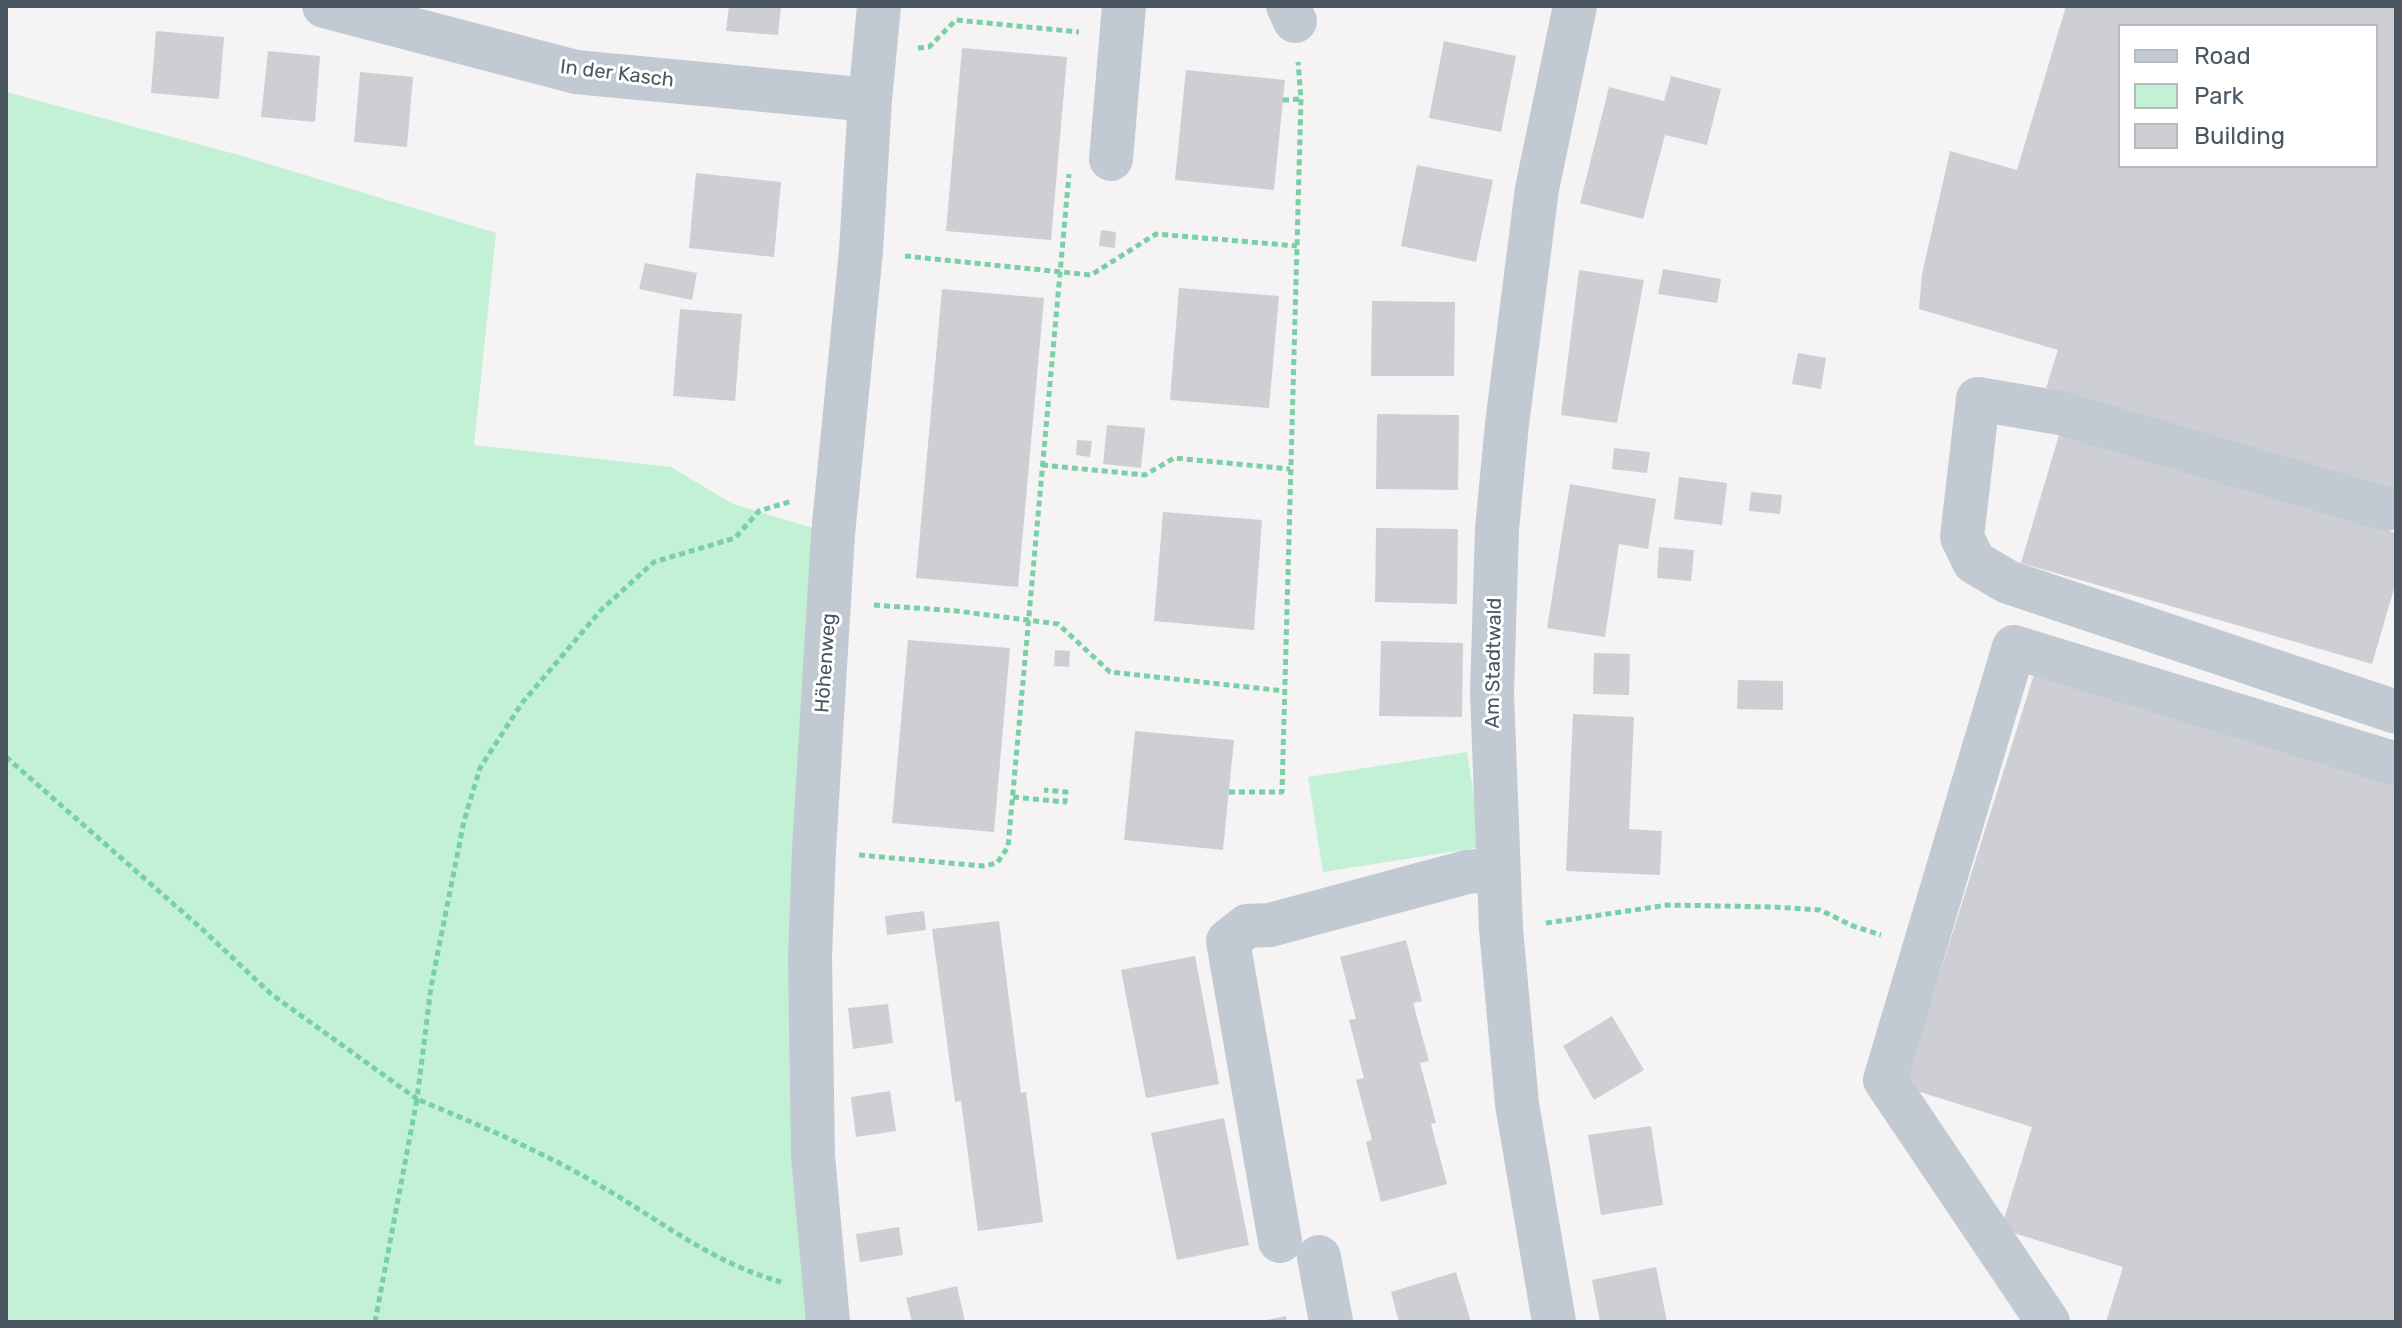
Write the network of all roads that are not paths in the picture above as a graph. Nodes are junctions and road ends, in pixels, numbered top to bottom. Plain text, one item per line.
1 (324, 6) edge
2 (1124, 6) edge
3 (1575, 6) edge
4 (878, 25) edge
5 (870, 100) junction
6 (1090, 163) road end
7 (2386, 509) dead end
8 (2396, 712) edge
9 (2396, 764) edge
10 (1498, 869) junction
11 (826, 1308) edge
12 (1331, 1322) edge
13 (1554, 1322) edge
14 (2048, 1322) edge

1 - 5 street, In der Kasch
2 - 6 street
3 - 10 street, Am Stadtwald
4 - 5 street, Höhenweg
5 - 11 street, Höhenweg
7 - 8 street
9 - 14 street
10 - 12 street
10 - 13 street, Am Stadtwald

